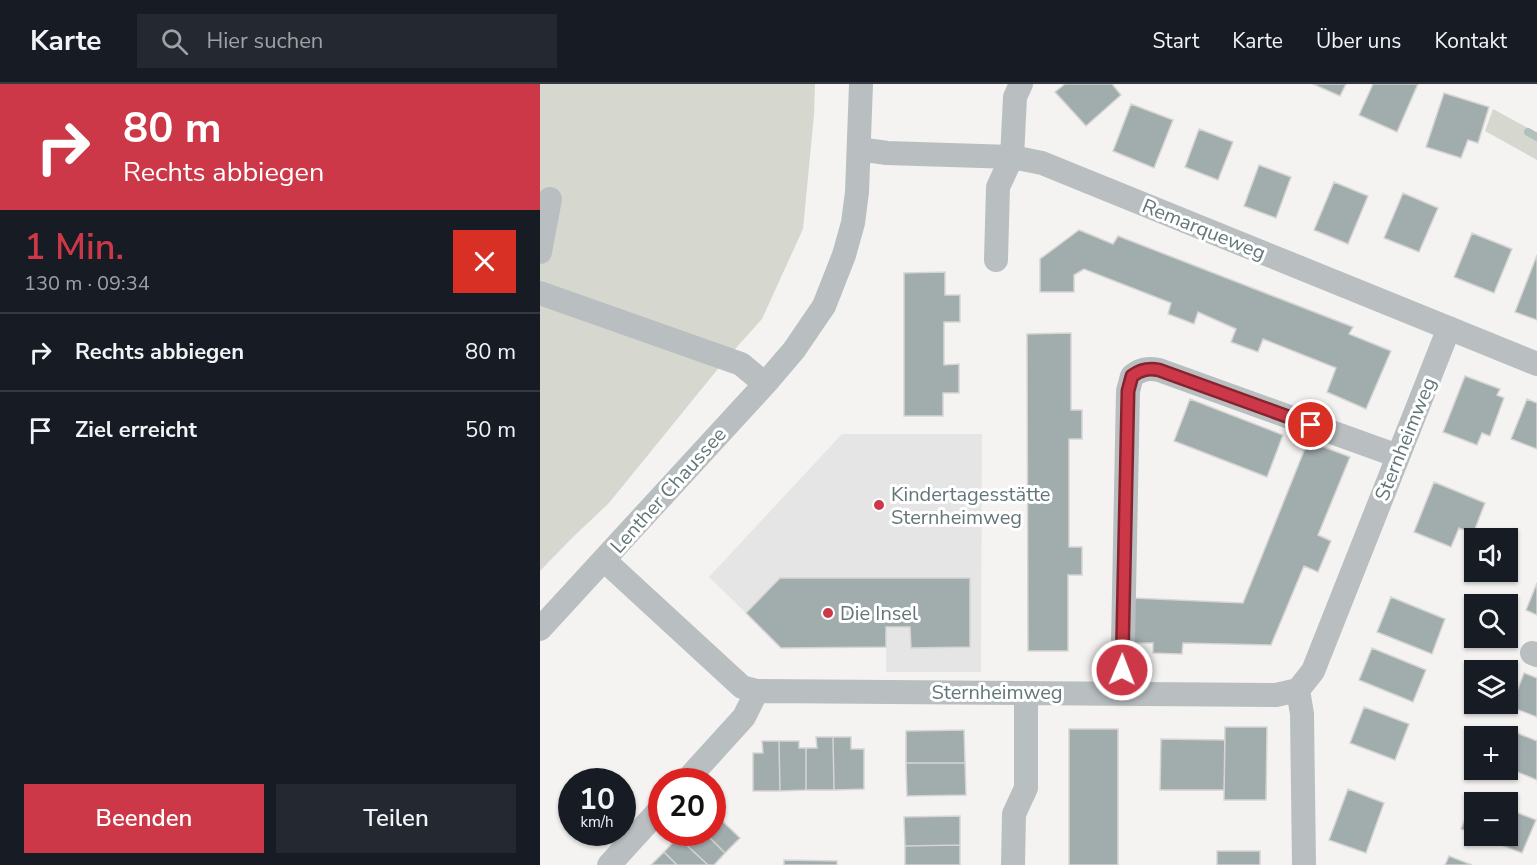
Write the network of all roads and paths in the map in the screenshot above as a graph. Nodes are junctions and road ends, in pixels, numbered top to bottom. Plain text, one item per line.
1 (861, 84) edge
2 (1021, 84) edge
3 (859, 149) junction
4 (1012, 157) junction
5 (550, 200) dead end
6 (540, 252) edge
7 (996, 260) dead end
8 (540, 293) edge
9 (1449, 328) junction
10 (1537, 364) edge
11 (765, 384) junction
12 (1398, 456) junction
13 (604, 560) junction
14 (540, 629) edge
15 (1298, 690) junction
16 (757, 691) junction
17 (1026, 693) junction
18 (1122, 693) junction
19 (698, 768) edge
20 (648, 822) edge
21 (1307, 864) edge
22 (609, 865) edge
23 (1013, 865) edge

1 - 3 street, Lenther Chaussee
2 - 4 street
3 - 4 street, Remarqueweg
3 - 11 street, Lenther Chaussee
4 - 7 street
4 - 9 street, Remarqueweg
5 - 6 street
8 - 11 street
9 - 10 street, Remarqueweg
9 - 12 street, Sternheimweg
11 - 13 street, Lenther Chaussee
12 - 15 street, Sternheimweg
12 - 18 street
13 - 14 street, Lenther Chaussee
13 - 16 street, Sternheimweg
15 - 18 street, Sternheimweg
15 - 21 street
16 - 17 street, Sternheimweg
16 - 19 street
17 - 18 street, Sternheimweg
17 - 23 street
20 - 22 street

